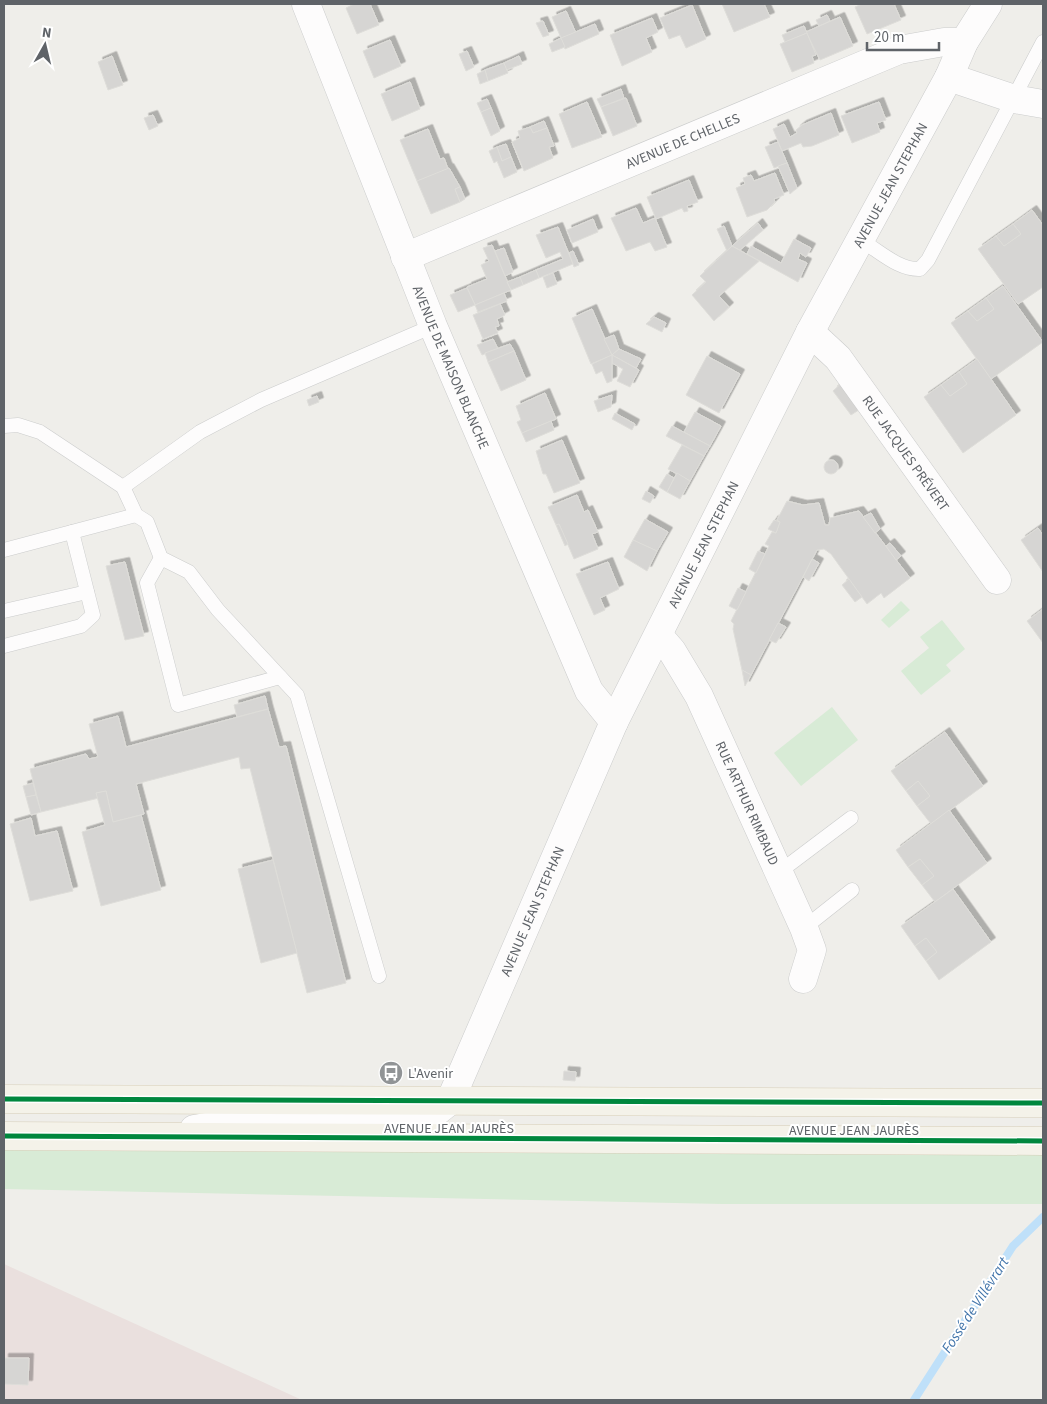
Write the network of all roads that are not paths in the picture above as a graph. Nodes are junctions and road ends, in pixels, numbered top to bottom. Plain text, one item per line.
1 (306, 4) edge
2 (988, 4) edge
3 (964, 42) junction
4 (1043, 42) edge
5 (949, 77) junction
6 (1014, 99) junction
7 (1043, 104) edge
8 (860, 240) junction
9 (405, 257) junction
10 (433, 326) junction
11 (810, 332) junction
12 (4, 426) edge
13 (123, 487) junction
14 (136, 515) junction
15 (72, 532) junction
16 (4, 550) edge
17 (161, 558) junction
18 (997, 580) dead end
19 (87, 592) junction
20 (4, 611) edge
21 (659, 636) junction
22 (4, 646) edge
23 (280, 678) junction
24 (614, 722) junction
25 (851, 818) dead end
26 (778, 873) junction
27 (852, 890) dead end
28 (804, 928) junction
29 (379, 976) dead end
30 (803, 979) dead end
31 (4, 1099) edge
32 (450, 1100) junction
33 (1043, 1103) edge
34 (4, 1136) edge
35 (138, 1137) junction
36 (1043, 1142) edge

1 - 9 street, AVENUE DE MAISON BLANCHE
2 - 3 street, AVENUE JEAN STEPHAN
3 - 5 street, AVENUE JEAN STEPHAN
3 - 9 street, AVENUE DE CHELLES
4 - 6 lane
5 - 6 street
5 - 8 street, AVENUE JEAN STEPHAN
6 - 7 street
6 - 8 lane
8 - 11 street, AVENUE JEAN STEPHAN
9 - 10 street, AVENUE DE MAISON BLANCHE
10 - 13 lane
10 - 24 street, AVENUE DE MAISON BLANCHE
11 - 18 street, RUE JACQUES PRÉVERT
11 - 21 street, AVENUE JEAN STEPHAN
12 - 13 lane
13 - 14 lane
14 - 15 lane
14 - 17 lane
15 - 16 lane
15 - 19 lane
17 - 23 lane
17 - 23 lane
19 - 20 lane
19 - 22 lane
21 - 24 street, AVENUE JEAN STEPHAN
21 - 26 street, RUE ARTHUR RIMBAUD
23 - 29 lane
24 - 32 street, AVENUE JEAN STEPHAN
25 - 26 lane
26 - 28 street, RUE ARTHUR RIMBAUD
27 - 28 lane
28 - 30 street, RUE ARTHUR RIMBAUD
31 - 32 main road, AVENUE JEAN JAURÈS
32 - 33 main road, AVENUE JEAN JAURÈS
32 - 35 street
34 - 35 main road, AVENUE JEAN JAURÈS
35 - 36 main road, AVENUE JEAN JAURÈS

